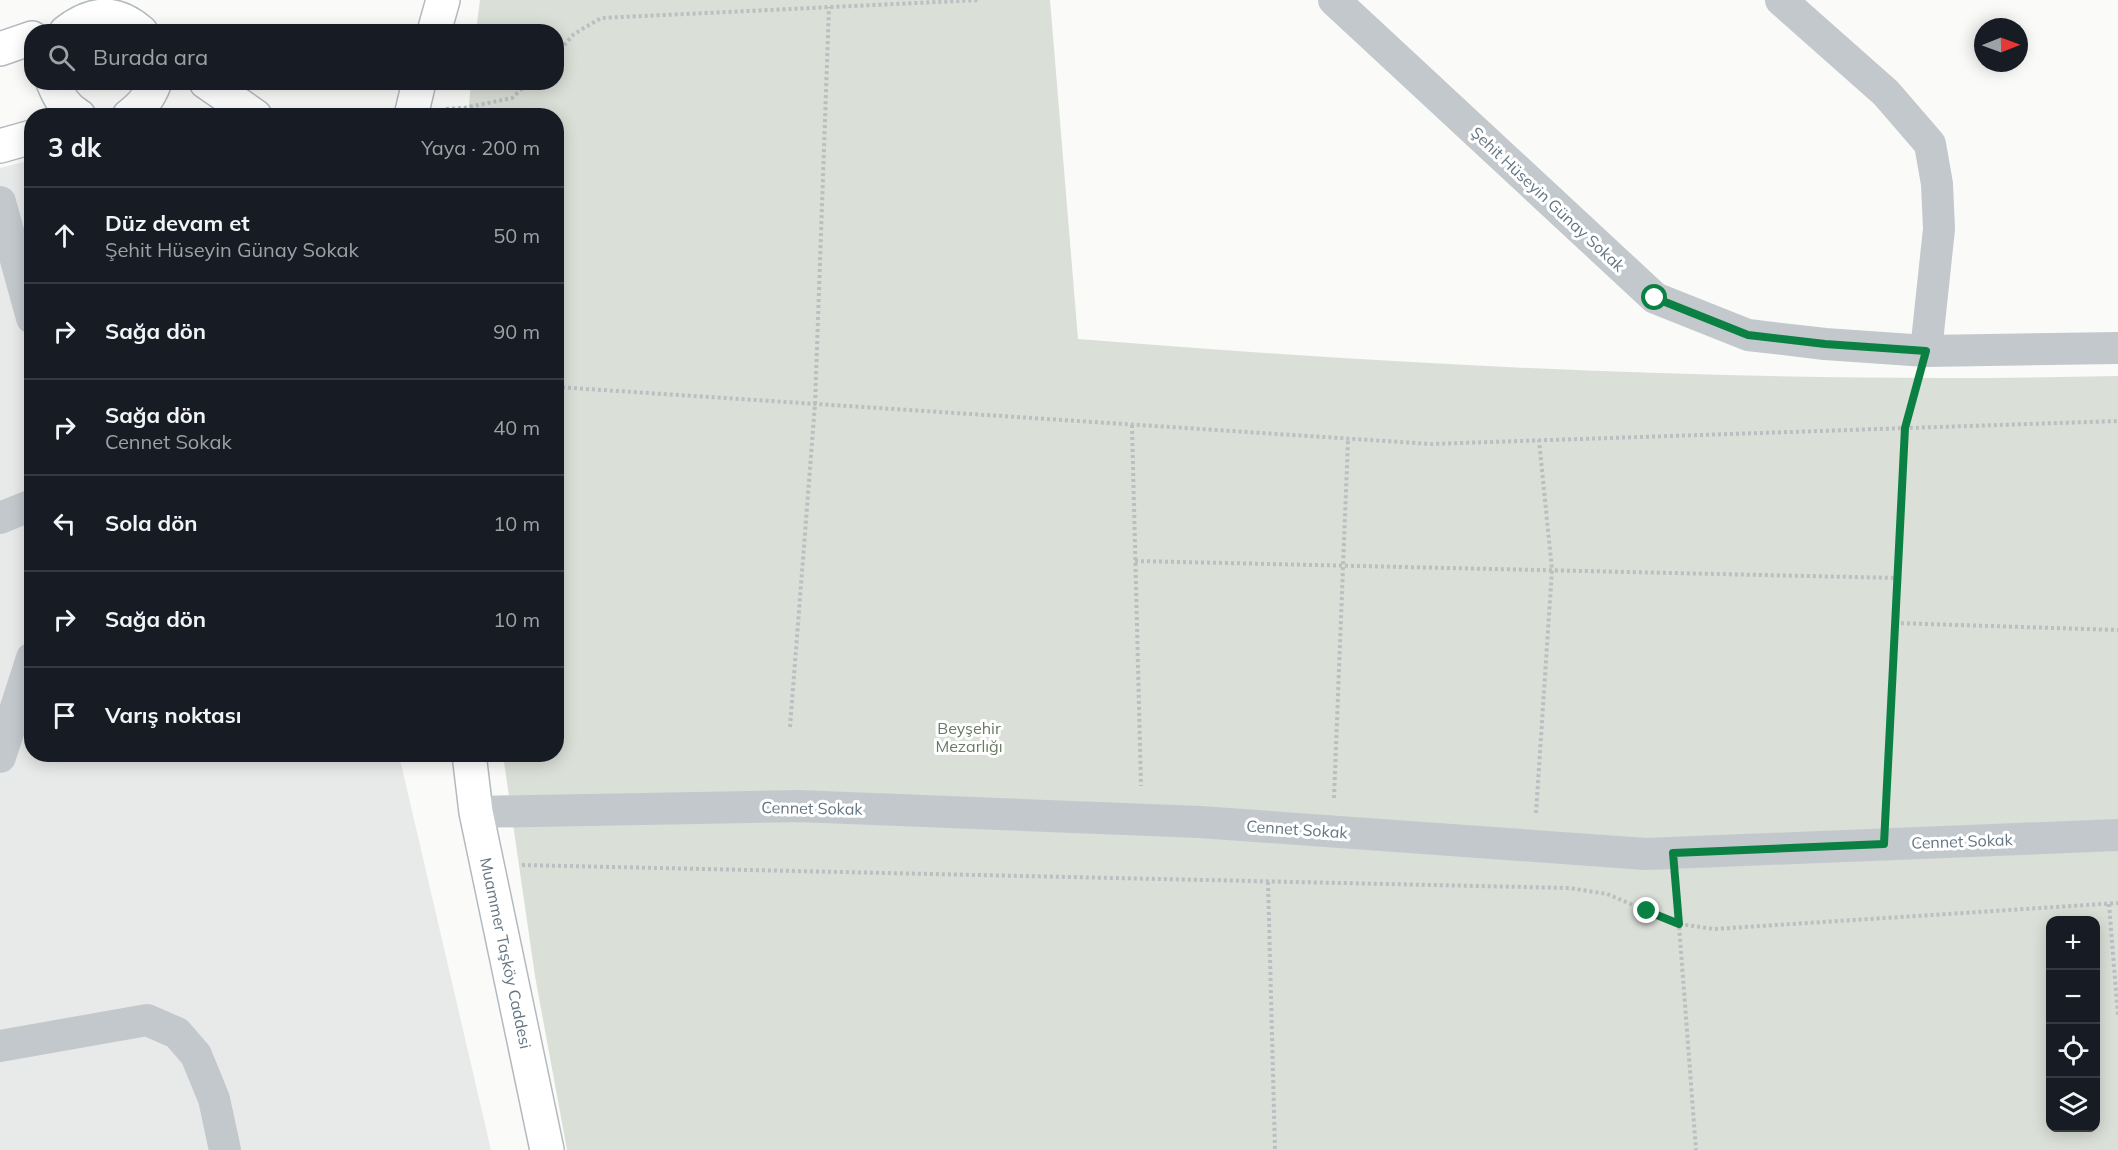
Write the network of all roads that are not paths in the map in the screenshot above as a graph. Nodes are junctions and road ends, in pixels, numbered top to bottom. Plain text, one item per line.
1 (443, 0) edge
2 (1334, 0) edge
3 (1781, 0) edge
4 (129, 17) edge
5 (75, 24) edge
6 (436, 24) edge
7 (24, 41) edge
8 (0, 49) edge
9 (56, 90) edge
10 (152, 90) edge
11 (218, 90) edge
12 (69, 108) edge
13 (140, 108) edge
14 (243, 108) edge
15 (24, 139) edge
16 (0, 146) edge
17 (0, 202) edge
18 (24, 289) edge
19 (2118, 348) edge
20 (1926, 351) junction
21 (24, 508) edge
22 (0, 518) edge
23 (24, 683) edge
24 (0, 757) edge
25 (470, 762) edge
26 (476, 812) junction
27 (2118, 835) edge
28 (0, 1046) edge
29 (225, 1150) edge
30 (547, 1150) edge

1 - 6 street
2 - 20 street, Şehit Hüseyin Günay Sokak
3 - 20 street
4 - 5 street
7 - 8 street
9 - 12 street
10 - 13 street
11 - 14 street
15 - 16 street
17 - 18 street
19 - 20 street, Şehit Hüseyin Günay Sokak
21 - 22 street
23 - 24 street
25 - 26 street, Muammer Taşköy Caddesi
26 - 27 street, Cennet Sokak
26 - 30 street, Muammer Taşköy Caddesi
28 - 29 street

